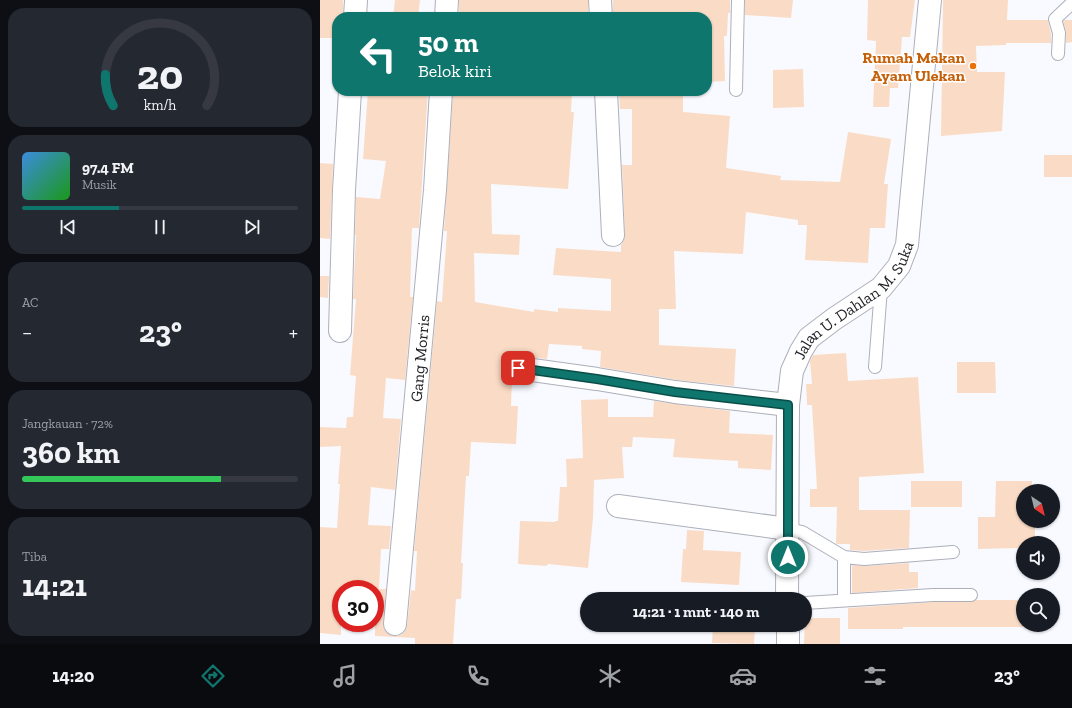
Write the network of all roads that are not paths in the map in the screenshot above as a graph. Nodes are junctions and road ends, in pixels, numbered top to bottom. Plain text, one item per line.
1 (356, 0) edge
2 (447, 0) edge
3 (600, 0) edge
4 (738, 0) edge
5 (930, 0) edge
6 (1072, 3) edge
7 (355, 12) edge
8 (446, 12) edge
9 (601, 12) edge
10 (1058, 54) dead end
11 (736, 90) dead end
12 (350, 96) edge
13 (441, 96) edge
14 (606, 96) edge
15 (613, 235) dead end
16 (881, 288) junction
17 (340, 331) dead end
18 (875, 367) dead end
19 (518, 368) dead end
20 (788, 405) junction
21 (618, 506) dead end
22 (788, 529) junction
23 (954, 552) dead end
24 (844, 557) junction
25 (787, 592) edge
26 (971, 595) dead end
27 (844, 600) junction
28 (812, 602) edge
29 (395, 624) dead end
30 (788, 632) edge
31 (788, 644) edge

1 - 7 street
2 - 8 street
3 - 9 street
4 - 11 lane
5 - 16 street, Jalan U. Dahlan M. Suka
6 - 10 lane
12 - 17 street
13 - 29 street, Gang Morris
14 - 15 street
16 - 18 lane
16 - 20 street, Jalan U. Dahlan M. Suka
19 - 20 street
20 - 22 street, Jalan U. Dahlan M. Suka
21 - 22 street
22 - 24 lane
22 - 25 street, Jalan U. Dahlan M. Suka
23 - 24 lane
24 - 27 lane
26 - 27 lane
27 - 28 lane
30 - 31 street

